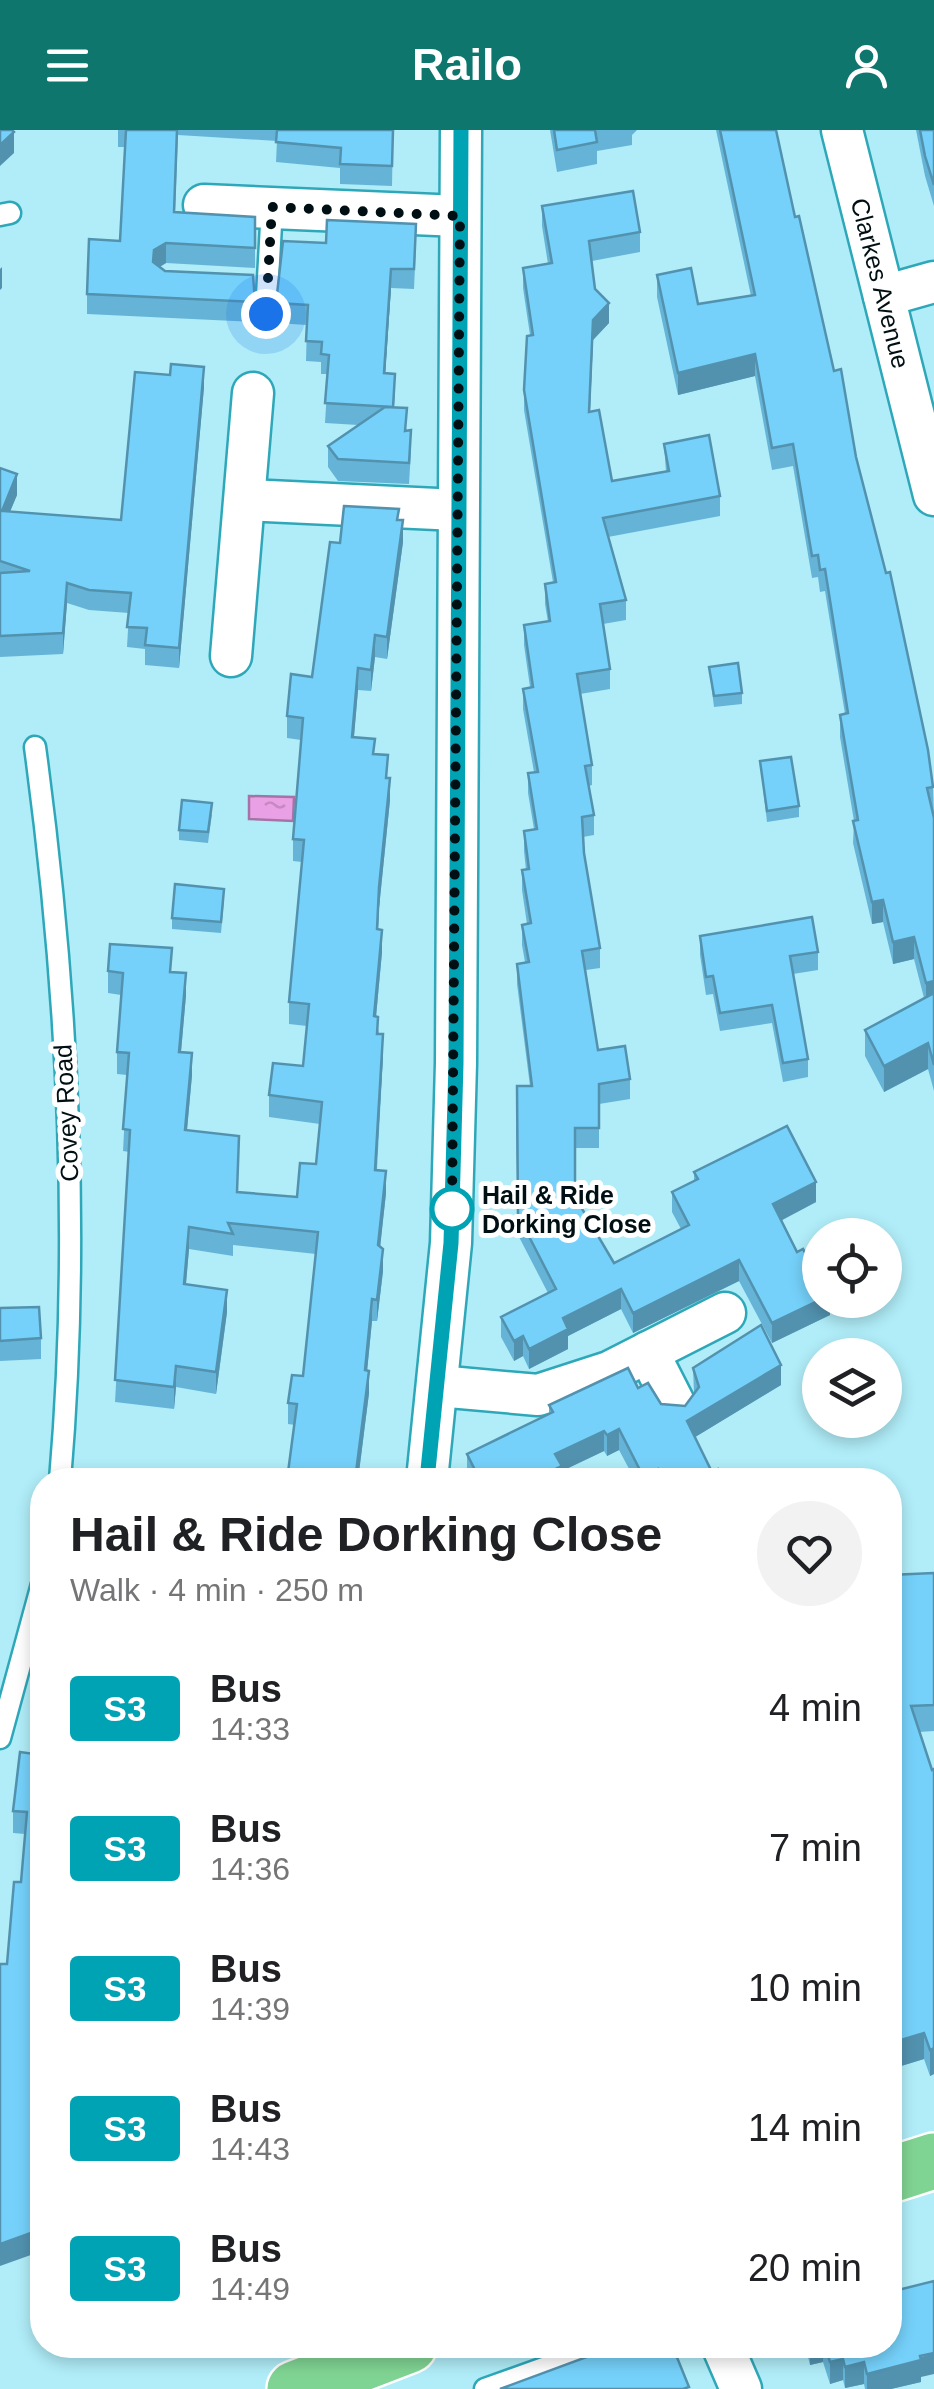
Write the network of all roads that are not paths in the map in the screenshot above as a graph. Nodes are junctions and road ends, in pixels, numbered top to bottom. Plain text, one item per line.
1 (461, 130) edge
2 (842, 130) edge
3 (204, 205) dead end
4 (272, 207) junction
5 (460, 216) junction
6 (934, 282) edge
7 (884, 296) junction
8 (266, 314) dead end
9 (253, 393) dead end
10 (934, 495) edge
11 (246, 500) junction
12 (458, 510) junction
13 (231, 656) dead end
14 (35, 748) dead end
15 (725, 1313) dead end
16 (648, 1352) junction
17 (438, 1386) junction
18 (675, 1405) edge
19 (61, 1468) edge
20 (428, 1468) edge
21 (30, 1628) edge
22 (0, 1738) edge
23 (375, 2358) edge
24 (572, 2358) edge
25 (728, 2358) edge
26 (295, 2389) edge
27 (485, 2389) edge
28 (742, 2389) edge

1 - 5 street
2 - 7 street, Clarkes Avenue
3 - 4 street
4 - 5 street
4 - 8 lane
5 - 12 street
6 - 7 street
7 - 10 street, Clarkes Avenue
9 - 11 street
11 - 12 street
11 - 13 street
12 - 17 street
14 - 19 lane, Covey Road
15 - 16 street
16 - 17 street
16 - 18 street
17 - 20 street
21 - 22 lane
23 - 26 highway
24 - 27 lane
25 - 28 street

